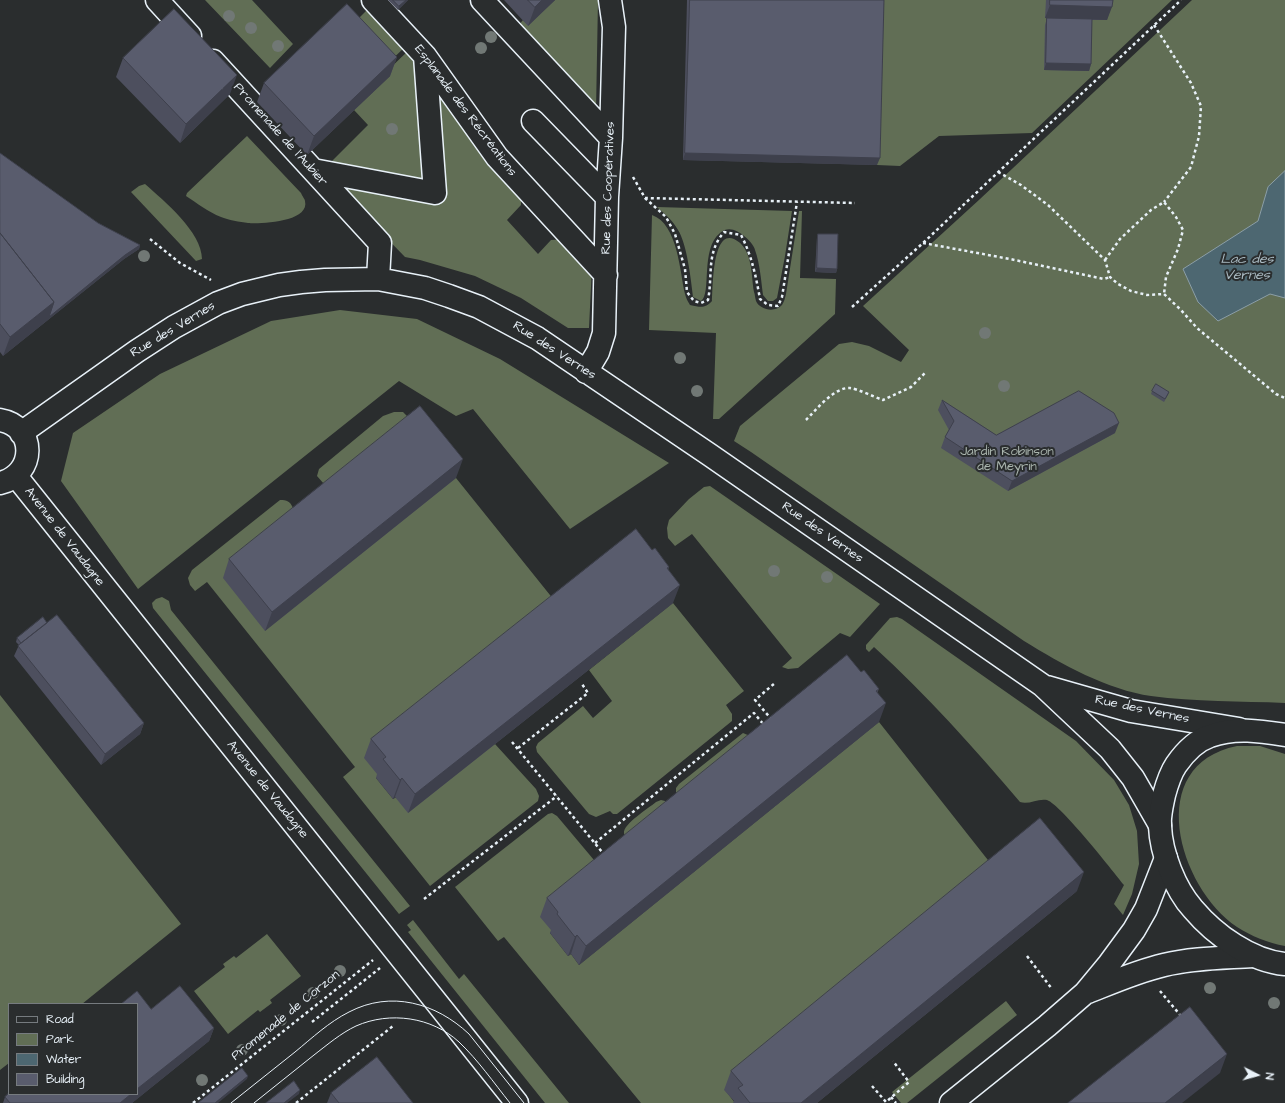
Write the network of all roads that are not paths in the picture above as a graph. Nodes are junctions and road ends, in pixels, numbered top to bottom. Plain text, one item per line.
1 (157, 0) edge
2 (373, 0) edge
3 (482, 0) edge
4 (610, 0) edge
5 (425, 56) junction
6 (533, 121) dead end
7 (611, 138) junction
8 (313, 170) junction
9 (607, 197) junction
10 (606, 275) junction
11 (378, 279) junction
12 (586, 372) junction
13 (0, 420) edge
14 (21, 433) junction
15 (8, 480) edge
16 (1042, 685) junction
17 (1244, 730) junction
18 (1285, 735) edge
19 (1160, 825) junction
20 (1166, 858) junction
21 (1253, 956) junction
22 (1282, 965) edge
23 (1085, 993) junction
24 (517, 1103) edge
25 (951, 1103) edge

1 - 8 street, Promenade de l'Aubier
2 - 5 street, Esplanade des Récréations
3 - 7 street
4 - 7 street, Rue des Coopératives
5 - 8 street
5 - 10 street, Esplanade des Récréations
6 - 9 street
7 - 9 street, Rue des Coopératives
8 - 11 street, Promenade de l'Aubier
9 - 10 street, Rue des Coopératives
10 - 12 street, Rue des Coopératives
11 - 12 street, Rue des Vernes
11 - 14 street, Rue des Vernes
12 - 16 street, Rue des Vernes
13 - 14 street
14 - 15 street
15 - 24 street, Avenue de Vaudagne
16 - 17 street, Rue des Vernes
16 - 19 street, Rue des Vernes
17 - 18 street
17 - 19 street
19 - 20 street
20 - 21 street
20 - 23 street
21 - 22 street
21 - 23 street
23 - 25 street

